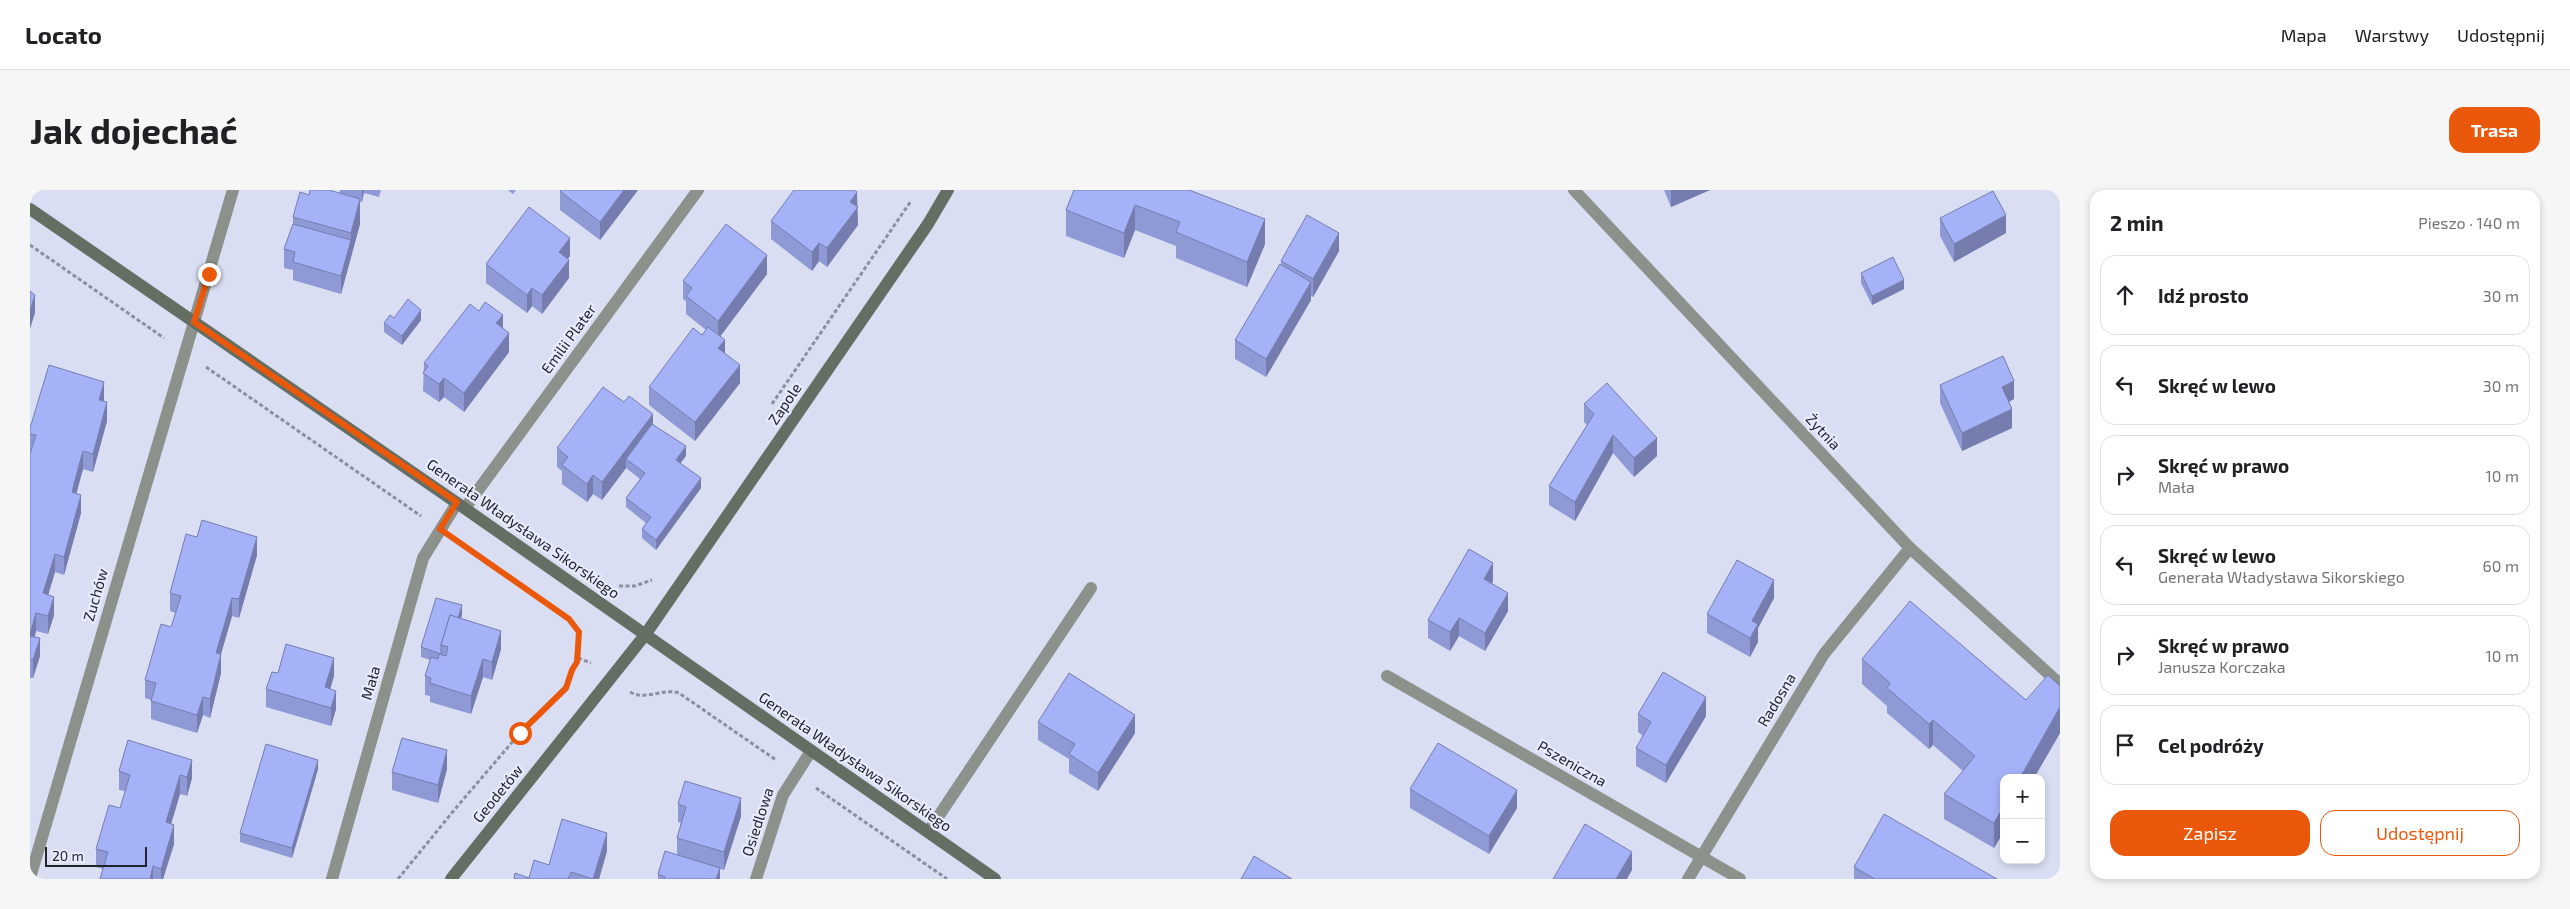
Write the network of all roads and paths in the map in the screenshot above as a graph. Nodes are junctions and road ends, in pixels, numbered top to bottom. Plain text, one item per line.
1 (233, 190) edge
2 (698, 190) edge
3 (948, 190) edge
4 (1574, 190) edge
5 (913, 198) dead end
6 (30, 210) edge
7 (30, 245) edge
8 (194, 322) junction
9 (163, 337) dead end
10 (205, 367) dead end
11 (771, 405) dead end
12 (461, 505) junction
13 (440, 529) junction
14 (1910, 548) junction
15 (658, 575) dead end
16 (612, 588) dead end
17 (1090, 588) dead end
18 (645, 635) junction
19 (1387, 676) dead end
20 (2060, 684) edge
21 (628, 691) dead end
22 (810, 751) junction
23 (771, 756) dead end
24 (814, 786) dead end
25 (928, 832) junction
26 (1701, 857) junction
27 (30, 878) edge
28 (332, 879) edge
29 (398, 879) edge
30 (451, 879) edge
31 (756, 879) edge
32 (947, 879) edge
33 (995, 879) edge
34 (1688, 879) edge
35 (1740, 879) edge

1 - 8 street, Zuchów
2 - 12 street, Emilii Plater
3 - 18 street, Zapole
4 - 14 street, Żytnia
5 - 11 path
6 - 8 street, Generała Władysława Sikorskiego
7 - 9 path
8 - 12 street, Generała Władysława Sikorskiego
8 - 27 street, Zuchów
10 - 13 path
12 - 13 street, Mała
12 - 18 street, Generała Władysława Sikorskiego
13 - 28 street, Mała
13 - 29 path
14 - 20 street, Żytnia
14 - 26 street, Radosna
15 - 16 path
17 - 25 street
18 - 22 street, Generała Władysława Sikorskiego
18 - 30 street, Geodetów
19 - 26 street, Pszeniczna
21 - 23 path
22 - 25 street, Generała Władysława Sikorskiego
22 - 31 street, Osiedlowa
24 - 32 path
25 - 33 street, Generała Władysława Sikorskiego
26 - 34 street, Radosna
26 - 35 street, Pszeniczna

